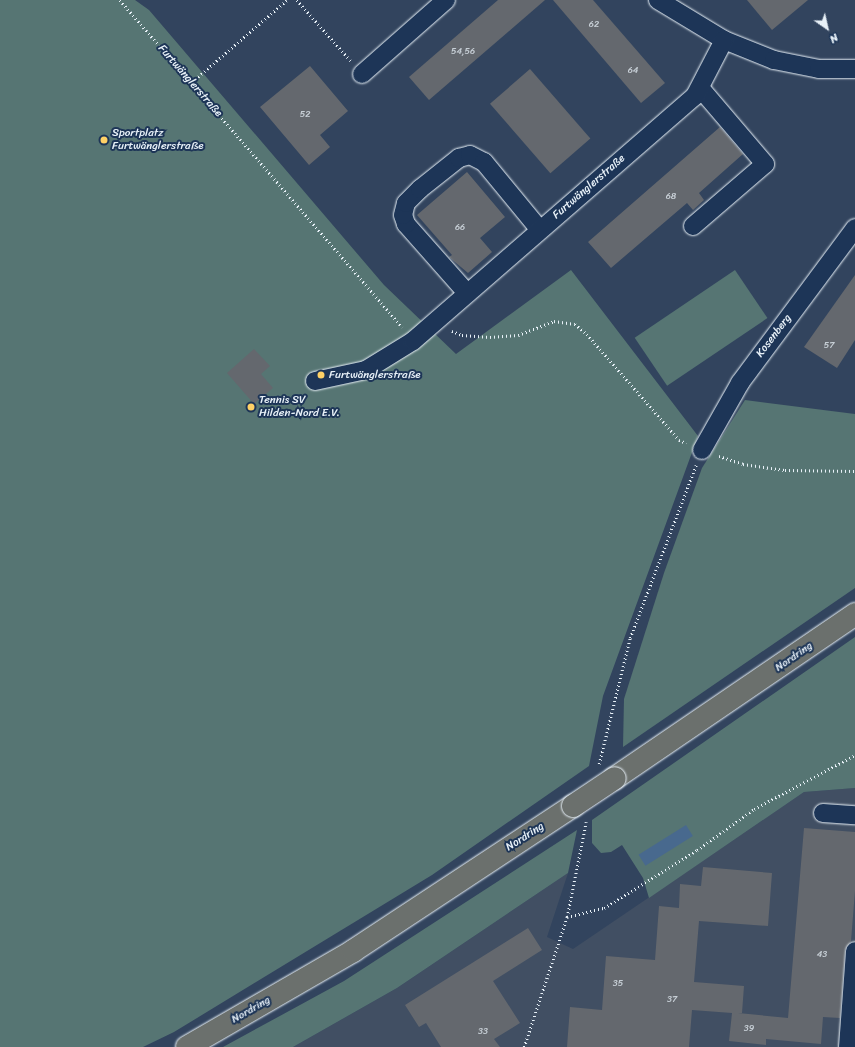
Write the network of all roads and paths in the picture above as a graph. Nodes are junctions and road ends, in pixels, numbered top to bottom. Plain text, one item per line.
1 (120, 0) edge
2 (287, 0) edge
3 (297, 0) edge
4 (446, 0) edge
5 (658, 0) edge
6 (724, 40) junction
7 (338, 47) dead end
8 (855, 70) edge
9 (362, 74) dead end
10 (192, 82) junction
11 (700, 88) junction
12 (692, 226) dead end
13 (855, 228) edge
14 (540, 230) junction
15 (467, 294) junction
16 (450, 330) dead end
17 (414, 341) junction
18 (315, 381) dead end
19 (702, 450) junction
20 (855, 471) edge
21 (855, 614) edge
22 (855, 755) edge
23 (599, 764) dead end
24 (823, 813) dead end
25 (855, 815) edge
26 (585, 825) dead end
27 (567, 917) junction
28 (855, 951) edge
29 (187, 1047) edge
30 (524, 1047) edge
31 (848, 1047) edge

1 - 10 path, Furtwänglerstraße
2 - 10 path
3 - 7 path
4 - 9 street
5 - 6 street
6 - 8 street
6 - 11 street, Furtwänglerstraße
10 - 17 path, Furtwänglerstraße
11 - 12 street
11 - 14 street, Furtwänglerstraße
13 - 19 street, Kosenberg
14 - 15 street, Furtwänglerstraße
14 - 15 street
15 - 17 street, Furtwänglerstraße
16 - 19 path
17 - 18 street
19 - 20 path
19 - 23 path
21 - 29 main road, Nordring, bridge
22 - 27 path
24 - 25 street
26 - 27 path
27 - 30 path
28 - 31 street

